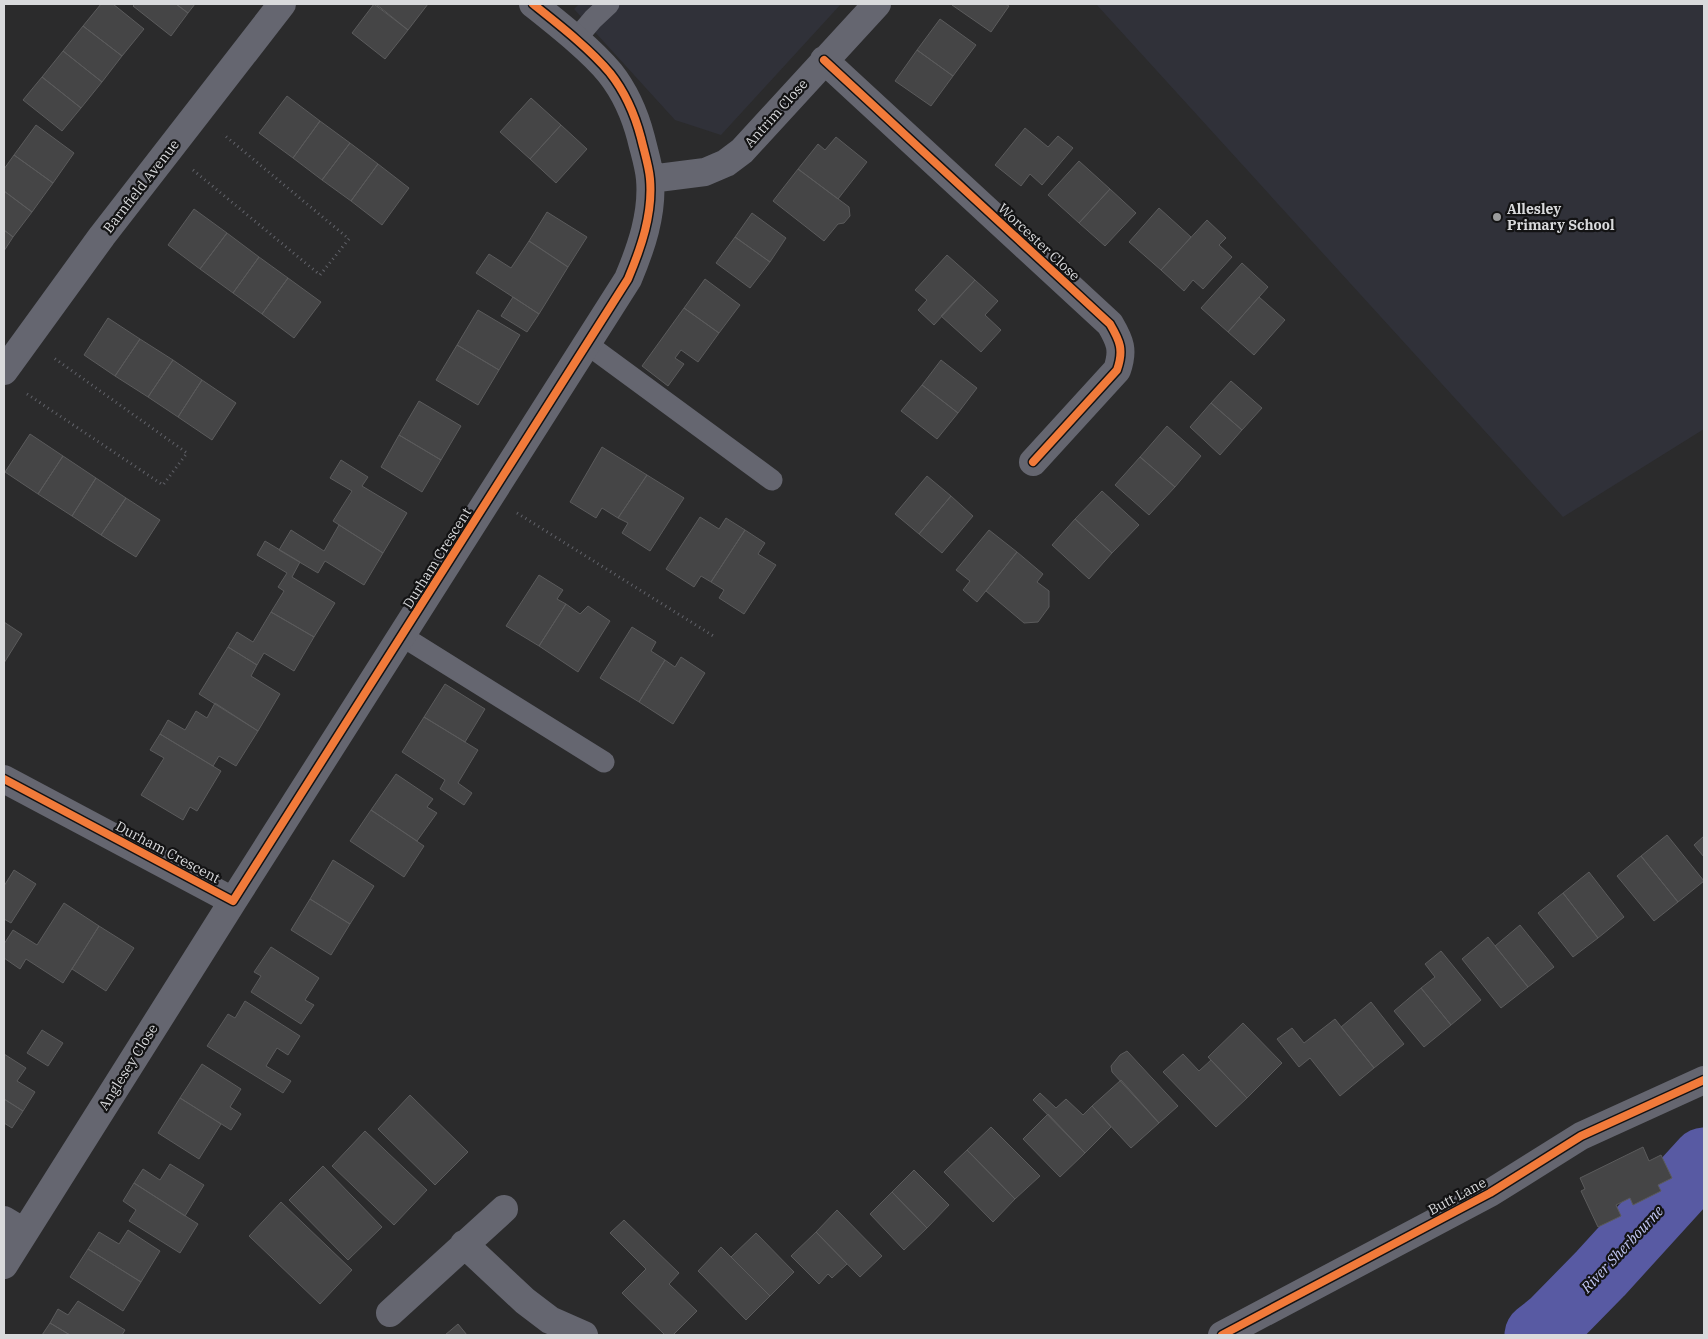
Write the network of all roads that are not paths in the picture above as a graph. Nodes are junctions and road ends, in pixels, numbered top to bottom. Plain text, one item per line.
1 (282, 4) edge
2 (533, 4) edge
3 (609, 4) edge
4 (877, 4) edge
5 (576, 40) junction
6 (824, 60) junction
7 (650, 179) junction
8 (587, 344) junction
9 (12, 380) edge
10 (1033, 462) dead end
11 (772, 480) dead end
12 (402, 636) junction
13 (604, 762) dead end
14 (4, 779) edge
15 (232, 901) junction
16 (1704, 1080) edge
17 (504, 1209) dead end
18 (14, 1226) edge
19 (464, 1244) junction
20 (4, 1265) edge
21 (390, 1313) dead end
22 (584, 1335) edge
23 (1222, 1335) edge

1 - 9 street, Barnfield Avenue
2 - 5 street, Durham Crescent
3 - 5 lane
4 - 6 street, Antrim Close
5 - 7 street, Durham Crescent
6 - 7 street, Antrim Close
6 - 10 street, Worcester Close
7 - 8 street, Durham Crescent
8 - 11 lane
8 - 12 street, Durham Crescent
12 - 13 lane
12 - 15 street, Durham Crescent
14 - 15 street, Durham Crescent
15 - 18 street, Anglesey Close
16 - 23 street, Butt Lane
17 - 19 street
18 - 20 street, Anglesey Close
19 - 21 street
19 - 22 street

